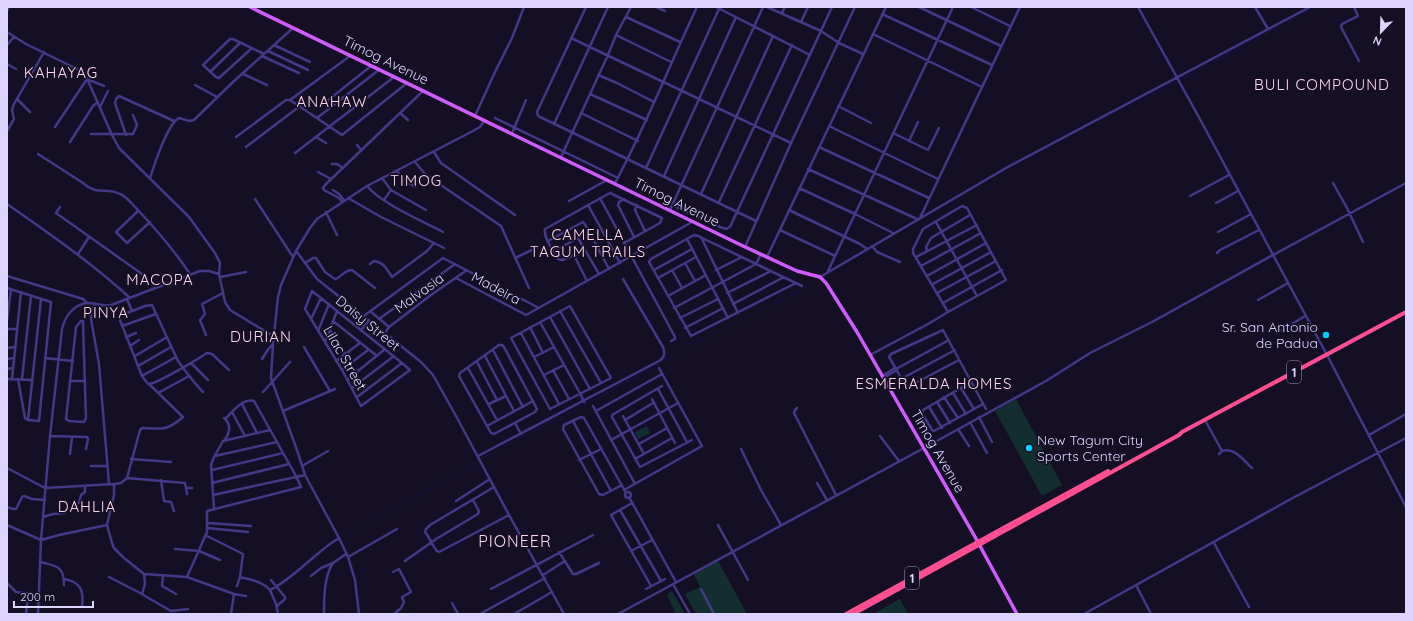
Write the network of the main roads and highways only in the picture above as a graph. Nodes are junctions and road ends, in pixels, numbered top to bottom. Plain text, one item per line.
1 (250, 7) edge
2 (1406, 312) edge
3 (978, 543) junction
4 (936, 567) junction
5 (846, 614) edge
6 (852, 614) edge
7 (1016, 614) edge

1 - 3 main road, Timog Avenue
2 - 3 highway, 1
3 - 4 highway, 1
3 - 7 main road, Timog Avenue
4 - 5 highway, 1
4 - 6 highway, 1

